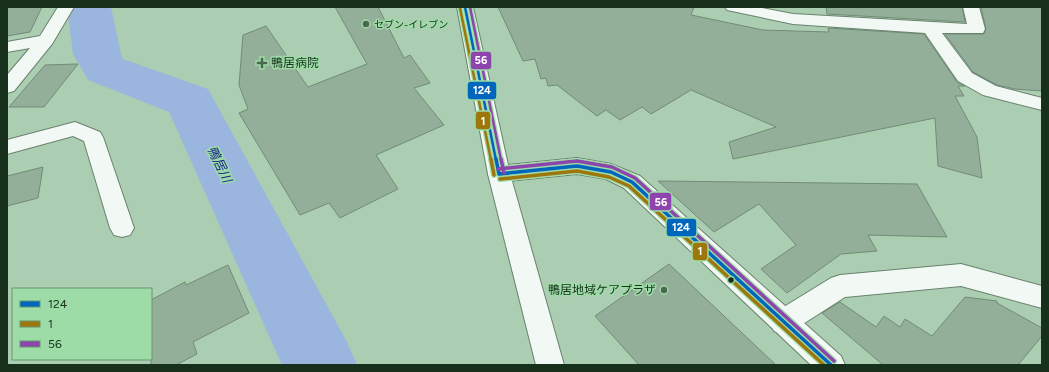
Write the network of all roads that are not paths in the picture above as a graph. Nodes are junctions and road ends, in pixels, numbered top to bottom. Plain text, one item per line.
1 (66, 7) edge
2 (465, 7) edge
3 (733, 7) edge
4 (971, 7) edge
5 (804, 13) edge
6 (930, 28) junction
7 (46, 40) junction
8 (7, 47) edge
9 (7, 87) edge
10 (1042, 104) edge
11 (7, 147) edge
12 (499, 174) junction
13 (122, 228) dead end
14 (1042, 297) edge
15 (783, 322) junction
16 (550, 365) edge
17 (830, 365) edge

1 - 7 street
2 - 12 street
3 - 5 street
4 - 6 street
5 - 6 street
6 - 10 street
7 - 8 street
7 - 9 street
11 - 13 street
12 - 15 street
12 - 16 street
14 - 15 street
15 - 17 street

